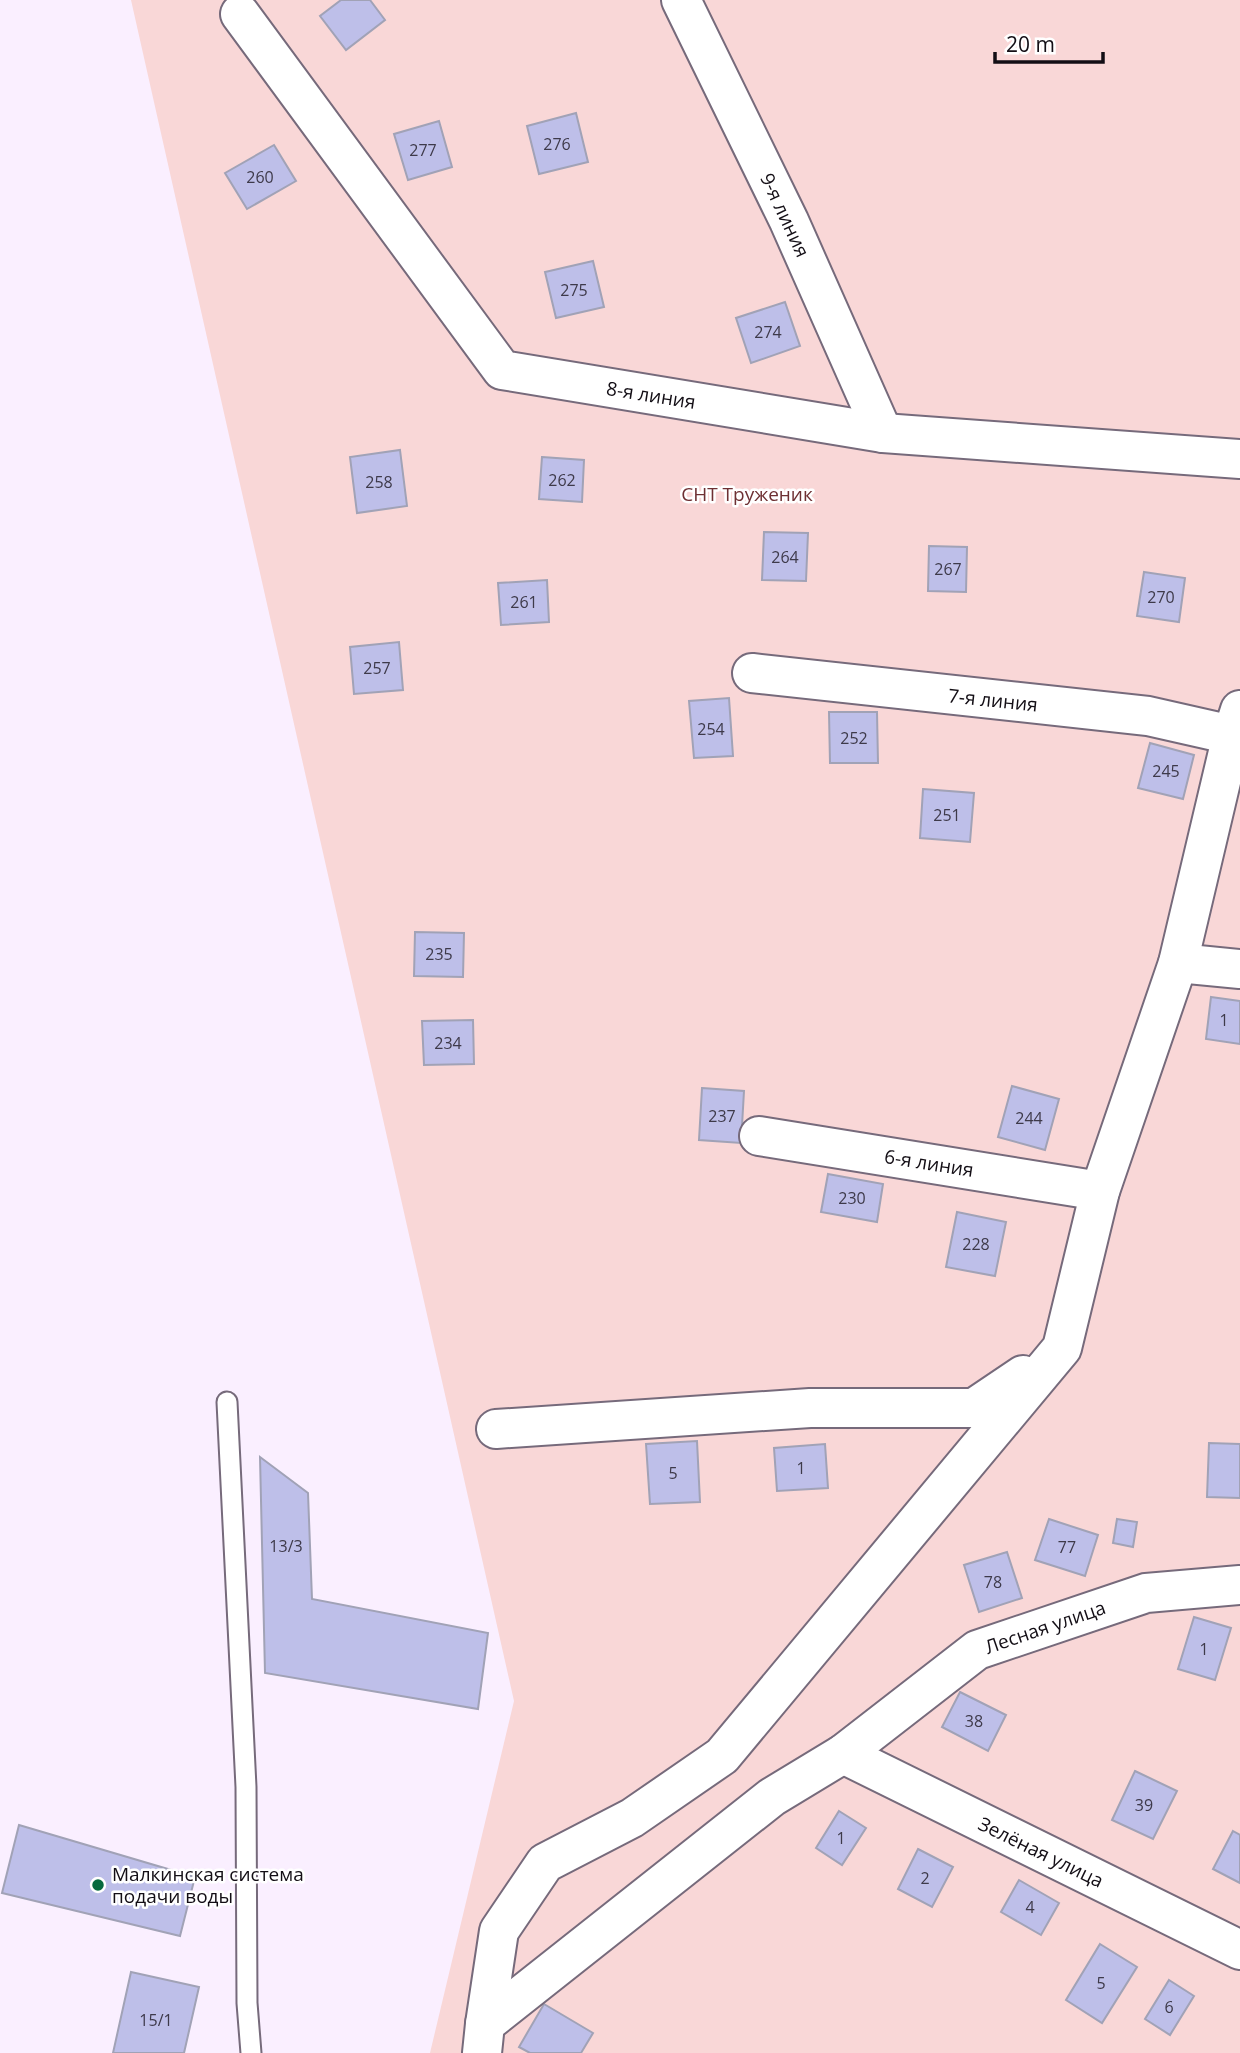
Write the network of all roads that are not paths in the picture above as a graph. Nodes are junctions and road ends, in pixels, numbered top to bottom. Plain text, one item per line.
1 (681, 0) edge
2 (240, 14) dead end
3 (883, 433) junction
4 (1240, 459) edge
5 (751, 673) dead end
6 (1236, 723) edge
7 (1178, 963) junction
8 (1240, 969) edge
9 (759, 1136) dead end
10 (1100, 1191) junction
11 (1062, 1348) junction
12 (227, 1402) dead end
13 (496, 1429) dead end
14 (1240, 1585) edge
15 (843, 1754) junction
16 (1240, 1950) edge
17 (483, 2039) edge
18 (251, 2053) edge

1 - 3 street, 9-я линия
2 - 3 street, 8-я линия
3 - 4 street, 8-я линия
5 - 6 street, 7-я линия
6 - 7 street
7 - 8 street
7 - 10 street
9 - 10 street, 6-я линия
10 - 11 street
11 - 13 street
11 - 17 street
12 - 18 lane
14 - 15 street, Лесная улица
15 - 16 street, Зелёная улица
15 - 17 street, Лесная улица

